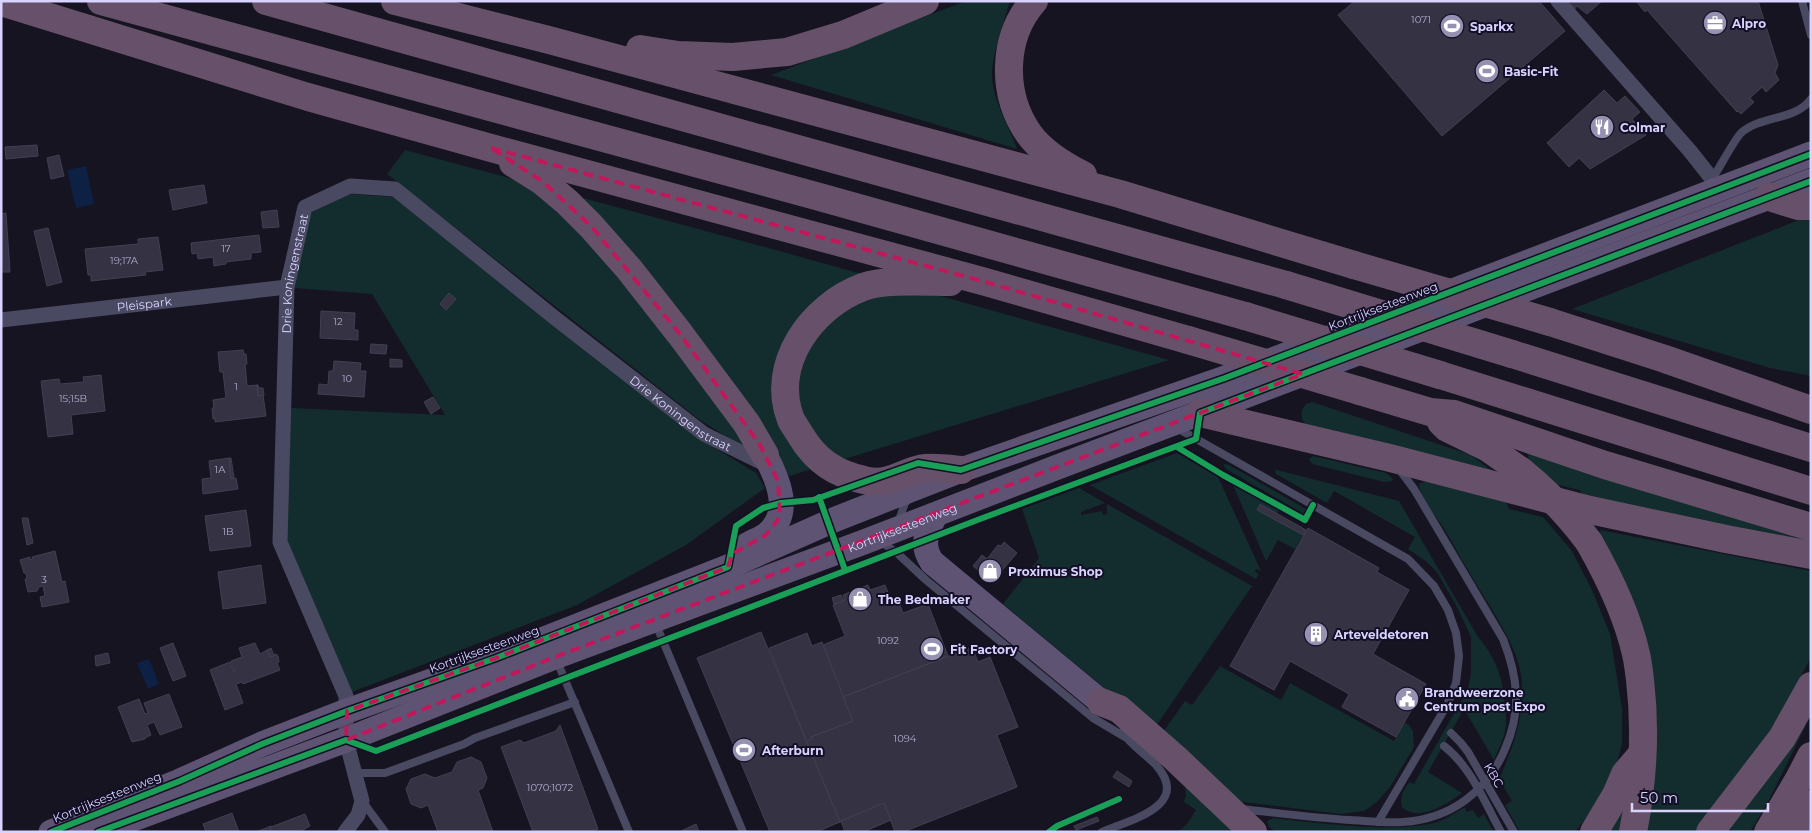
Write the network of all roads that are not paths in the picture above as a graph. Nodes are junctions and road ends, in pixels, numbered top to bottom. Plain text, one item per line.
1 (101, 1) edge
2 (266, 1) edge
3 (395, 1) edge
4 (925, 1) edge
5 (1034, 1) edge
6 (1558, 1) edge
7 (1802, 1) edge
8 (1, 2) edge
9 (1811, 35) edge
10 (549, 40) junction
11 (1811, 100) edge
12 (491, 148) junction
13 (1811, 154) edge
14 (1811, 181) edge
15 (1716, 184) junction
16 (1120, 194) junction
17 (1769, 197) junction
18 (1811, 206) edge
19 (982, 281) junction
20 (287, 287) junction
21 (1, 320) edge
22 (1662, 358) junction
23 (1811, 391) edge
24 (1811, 410) edge
25 (1430, 412) junction
26 (1200, 413) junction
27 (1171, 425) junction
28 (1811, 448) edge
29 (1390, 458) junction
30 (768, 461) junction
31 (961, 470) junction
32 (924, 486) junction
33 (1811, 491) edge
34 (935, 515) junction
35 (1811, 526) edge
36 (896, 541) junction
37 (1811, 555) edge
38 (728, 567) junction
39 (654, 620) junction
40 (555, 656) junction
41 (1811, 686) edge
42 (575, 702) junction
43 (347, 711) junction
44 (1109, 713) junction
45 (1451, 734) dead end
46 (1125, 737) junction
47 (346, 740) junction
48 (1444, 746) dead end
49 (1643, 753) junction
50 (1811, 756) edge
51 (355, 773) junction
52 (1486, 783) junction
53 (1478, 791) junction
54 (362, 801) junction
55 (1811, 804) edge
56 (1228, 808) junction
57 (1378, 822) junction
58 (51, 832) edge
59 (98, 832) edge
60 (345, 832) edge
61 (385, 832) edge
62 (629, 832) edge
63 (743, 832) edge
64 (1102, 832) edge
65 (1253, 832) edge
66 (1501, 832) edge
67 (1514, 832) edge
68 (1594, 832) edge
69 (1633, 832) edge
70 (1710, 832) edge
71 (1768, 832) edge
72 (1796, 832) edge

1 - 33 highway, bridge
2 - 28 highway, bridge
3 - 10 highway
4 - 10 highway
5 - 16 highway
6 - 15 street
7 - 9 lane
8 - 12 highway
10 - 16 highway
11 - 15 lane
12 - 19 highway
12 - 30 highway
13 - 15 main road, Kortrijksesteenweg
14 - 17 main road, Kortrijksesteenweg
15 - 31 main road, Kortrijksesteenweg
16 - 22 highway, bridge
17 - 18 highway
17 - 26 main road, Kortrijksesteenweg
19 - 25 highway, bridge
19 - 31 highway
20 - 21 street, Pleispark
20 - 30 street, Drie Koningenstraat
20 - 43 street, Drie Koningenstraat
22 - 23 highway
22 - 24 highway
25 - 35 highway
25 - 49 highway, bridge
26 - 27 main road, Kortrijksesteenweg
26 - 29 highway
27 - 34 main road, Kortrijksesteenweg
27 - 57 lane
29 - 37 highway
29 - 52 lane
30 - 38 main road
31 - 32 main road, Kortrijksesteenweg
32 - 36 lane
32 - 38 main road, Kortrijksesteenweg
34 - 36 main road, Kortrijksesteenweg
34 - 44 main road
36 - 39 main road, Kortrijksesteenweg
36 - 46 lane, Kortrijksesteenweg
38 - 43 main road, Kortrijksesteenweg
39 - 40 main road, Kortrijksesteenweg
39 - 63 lane
40 - 42 lane
40 - 47 main road, Kortrijksesteenweg
41 - 70 highway
42 - 51 lane
42 - 62 lane
43 - 47 street, Drie Koningenstraat
43 - 58 main road, Kortrijksesteenweg
44 - 46 lane
44 - 56 highway
45 - 52 lane, KBC
46 - 64 lane
47 - 51 street, Drie Koningenstraat
47 - 59 main road, Kortrijksesteenweg
48 - 53 lane, KBC
49 - 68 highway
49 - 69 highway
50 - 71 highway
51 - 54 street, Drie Koningenstraat
52 - 53 lane
52 - 67 lane, KBC
53 - 57 lane
53 - 66 lane, KBC
54 - 60 street
54 - 61 lane
55 - 72 highway
56 - 57 lane
56 - 65 highway

